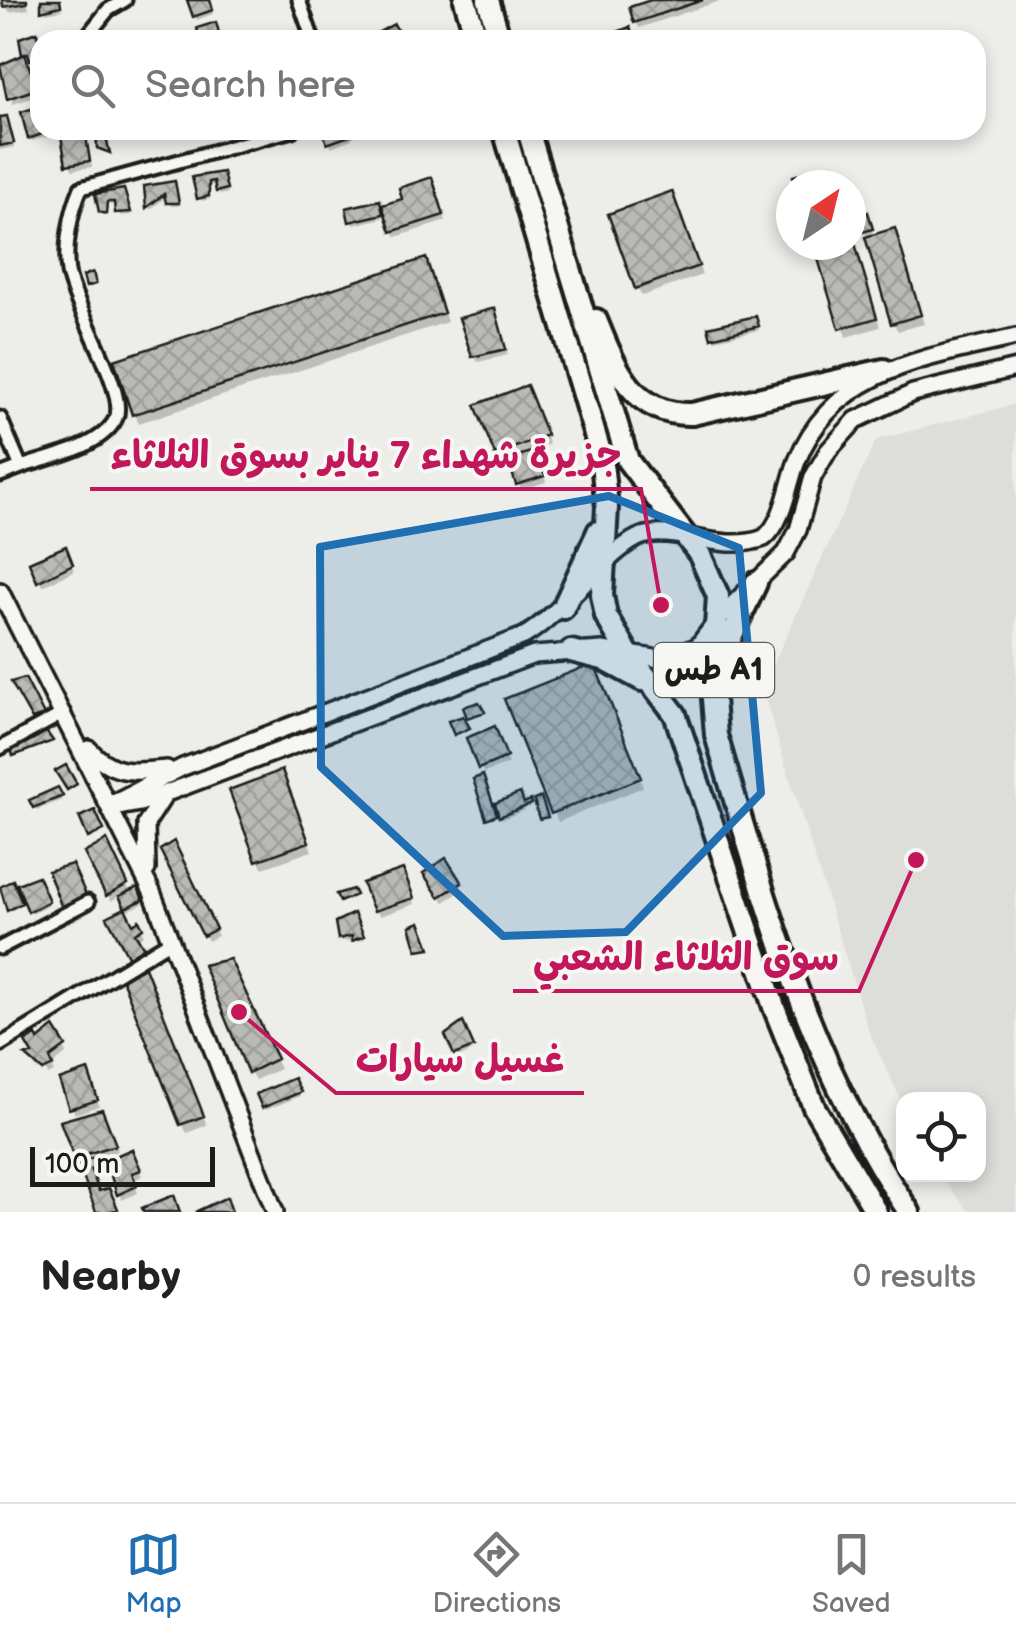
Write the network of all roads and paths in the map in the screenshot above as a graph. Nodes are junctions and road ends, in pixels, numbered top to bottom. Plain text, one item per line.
1 (125, 0) edge
2 (299, 0) edge
3 (464, 0) edge
4 (488, 0) edge
5 (92, 30) edge
6 (310, 30) edge
7 (474, 30) edge
8 (497, 30) edge
9 (256, 140) edge
10 (507, 140) edge
11 (531, 140) edge
12 (566, 259) junction
13 (1016, 337) edge
14 (1016, 368) edge
15 (884, 370) junction
16 (0, 418) edge
17 (21, 467) junction
18 (0, 475) edge
19 (607, 507) junction
20 (687, 540) junction
21 (603, 568) junction
22 (756, 582) junction
23 (0, 591) edge
24 (563, 608) junction
25 (719, 618) junction
26 (571, 651) junction
27 (627, 652) junction
28 (712, 687) junction
29 (660, 692) junction
30 (64, 714) junction
31 (76, 735) junction
32 (0, 748) edge
33 (183, 767) junction
34 (167, 792) junction
35 (112, 806) junction
36 (152, 892) junction
37 (88, 902) dead end
38 (172, 940) junction
39 (0, 948) edge
40 (0, 1045) edge
41 (275, 1212) edge
42 (876, 1212) edge
43 (910, 1212) edge

1 - 5 street
2 - 6 street
3 - 7 highway
4 - 8 highway
9 - 17 street
10 - 19 highway
11 - 12 highway, طس A1
12 - 15 highway
12 - 20 highway, طس A1
13 - 15 street
14 - 22 street
15 - 20 street
16 - 17 street
17 - 18 street
19 - 21 highway
19 - 24 highway
20 - 21 street
20 - 25 highway, طس A1
21 - 24 street
21 - 27 highway
22 - 25 street
22 - 28 highway
23 - 30 street
24 - 33 street
25 - 27 street
25 - 28 highway, طس A1
26 - 27 street
26 - 29 highway
26 - 34 street
27 - 29 highway
28 - 43 highway, طس A1
29 - 42 highway
30 - 31 street
30 - 32 street
31 - 33 street
31 - 35 street
33 - 35 street
34 - 35 street
34 - 36 street
35 - 36 street
36 - 38 street
37 - 39 street
38 - 40 street
38 - 41 street

